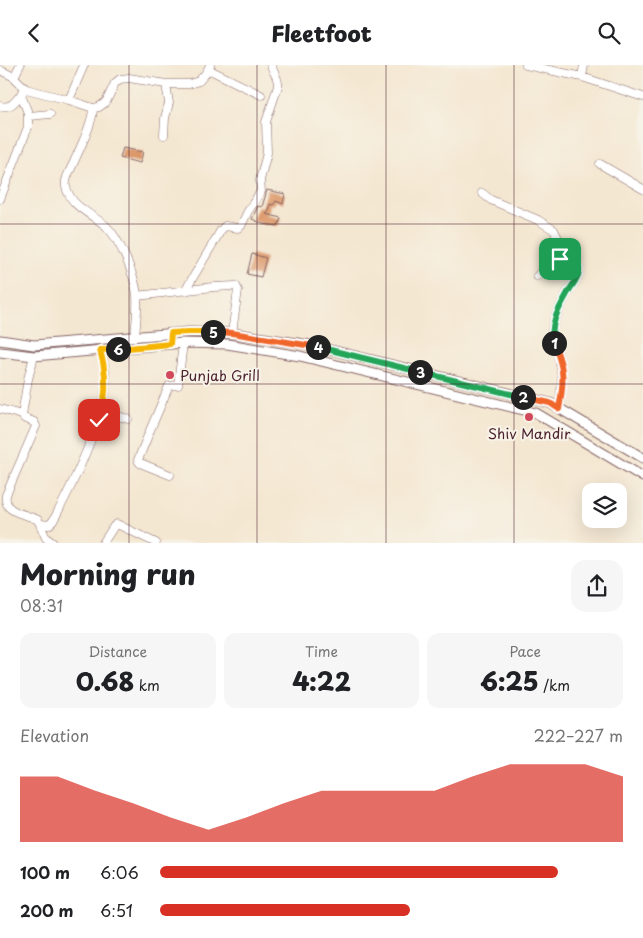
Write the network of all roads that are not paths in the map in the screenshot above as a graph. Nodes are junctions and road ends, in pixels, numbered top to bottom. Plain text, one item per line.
1 (20, 65) edge
2 (84, 65) edge
3 (271, 65) edge
4 (526, 65) edge
5 (584, 65) edge
6 (209, 67) edge
7 (0, 70) edge
8 (14, 77) junction
9 (582, 77) junction
10 (166, 84) junction
11 (24, 92) junction
12 (261, 95) dead end
13 (643, 97) edge
14 (69, 100) junction
15 (0, 106) edge
16 (93, 109) junction
17 (50, 114) dead end
18 (29, 116) junction
19 (164, 135) dead end
20 (600, 164) dead end
21 (643, 189) edge
22 (482, 193) dead end
23 (0, 199) edge
24 (565, 257) junction
25 (537, 276) dead end
26 (185, 291) junction
27 (137, 296) junction
28 (171, 333) junction
29 (232, 333) junction
30 (135, 337) junction
31 (0, 340) edge
32 (183, 343) junction
33 (170, 344) junction
34 (100, 350) junction
35 (0, 351) edge
36 (34, 356) junction
37 (0, 409) edge
38 (559, 409) junction
39 (101, 411) junction
40 (22, 415) junction
41 (128, 419) dead end
42 (643, 458) edge
43 (170, 475) dead end
44 (643, 477) edge
45 (41, 524) junction
46 (52, 543) edge
47 (103, 543) edge
48 (156, 543) edge

1 - 8 street
2 - 14 street
3 - 26 street
4 - 9 street
5 - 9 street
6 - 10 street
6 - 12 street
7 - 8 street
8 - 11 street
9 - 13 street
10 - 16 street
10 - 19 street
11 - 14 street
11 - 15 street
11 - 18 street
14 - 16 street
16 - 27 street
17 - 18 street
18 - 23 street
20 - 21 street
22 - 24 street
24 - 25 street
24 - 38 street
26 - 27 street
26 - 29 street
27 - 30 street
28 - 29 main road
28 - 30 main road
28 - 33 main road
29 - 38 main road
30 - 31 main road
32 - 33 main road
32 - 43 street
32 - 44 main road
33 - 34 main road
34 - 36 main road
34 - 39 street
35 - 36 main road
36 - 40 street
37 - 40 street
38 - 42 main road
39 - 41 street
39 - 45 street
40 - 45 street
45 - 46 street
47 - 48 street

